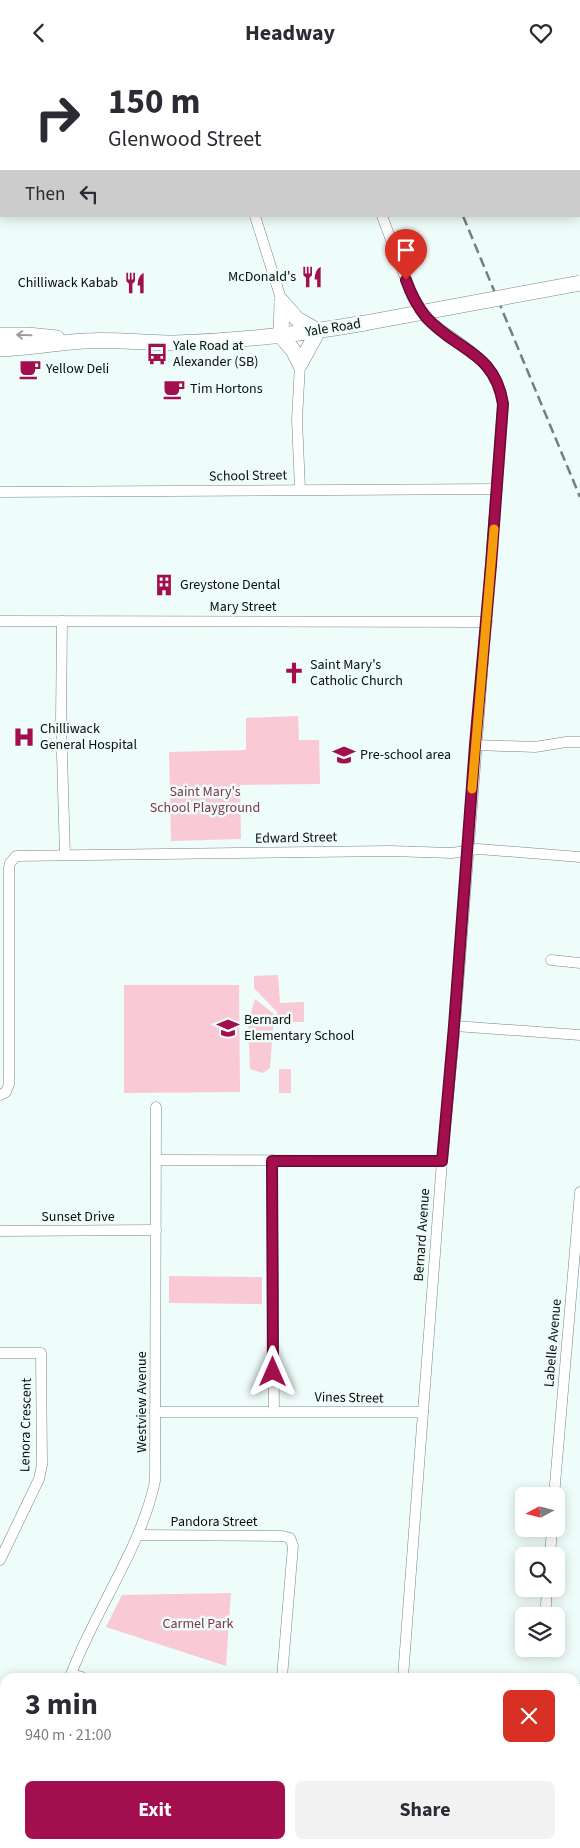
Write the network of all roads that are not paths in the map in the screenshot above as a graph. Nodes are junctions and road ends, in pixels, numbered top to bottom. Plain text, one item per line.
1 (256, 217) edge
2 (382, 217) edge
3 (580, 283) edge
4 (282, 302) junction
5 (318, 331) junction
6 (0, 335) edge
7 (281, 336) junction
8 (83, 341) junction
9 (0, 349) edge
10 (300, 364) junction
11 (300, 489) junction
12 (497, 489) junction
13 (0, 492) edge
14 (0, 621) edge
15 (62, 621) junction
16 (486, 622) junction
17 (580, 742) edge
18 (475, 745) junction
19 (467, 851) junction
20 (64, 855) junction
21 (580, 857) edge
22 (550, 960) dead end
23 (580, 963) edge
24 (454, 1026) junction
25 (580, 1035) edge
26 (3, 1094) edge
27 (156, 1107) dead end
28 (156, 1161) junction
29 (272, 1161) junction
30 (442, 1161) junction
31 (580, 1192) edge
32 (156, 1230) junction
33 (0, 1231) edge
34 (576, 1289) edge
35 (0, 1353) edge
36 (274, 1411) junction
37 (155, 1412) junction
38 (423, 1412) junction
39 (555, 1487) edge
40 (138, 1535) junction
41 (0, 1560) edge
42 (546, 1597) edge
43 (546, 1605) dead end
44 (72, 1673) edge
45 (282, 1673) edge
46 (403, 1673) edge

1 - 4 street
2 - 12 street, Bernard Avenue
3 - 5 main road, Yale Road, bridge
4 - 5 main road
4 - 7 main road
5 - 7 main road, Yale Road
5 - 10 main road
8 -> 6 main road, Yale Road
7 - 8 main road, Yale Road
7 - 10 main road
8 - 9 main road, Yale Road
10 - 11 street
11 - 12 street, School Street
11 - 13 street, School Street
12 - 16 street, Bernard Avenue
14 - 15 street, Mary Street
15 - 16 street, Mary Street
15 - 20 street
16 - 18 street, Bernard Avenue
17 - 18 street
18 - 19 street, Bernard Avenue
19 - 20 street, Edward Street
19 - 21 street, Edward Street
19 - 24 street, Bernard Avenue
20 - 26 street, Edward Street
22 - 23 street
24 - 25 street
24 - 30 street, Bernard Avenue
27 - 28 street, Westview Avenue
28 - 29 street
28 - 32 street, Westview Avenue
29 - 30 street
29 - 36 street
30 - 38 street, Bernard Avenue
31 - 34 street, Labelle Avenue
32 - 33 street, Sunset Drive
32 - 37 street, Westview Avenue
34 - 39 street, Labelle Avenue
35 - 41 street, Lenora Crescent
36 - 37 street, Vines Street
36 - 38 street, Vines Street
37 - 40 street, Westview Avenue
38 - 46 street, Bernard Avenue
40 - 44 street, Westview Avenue
40 - 45 street, Pandora Street
42 - 43 street

